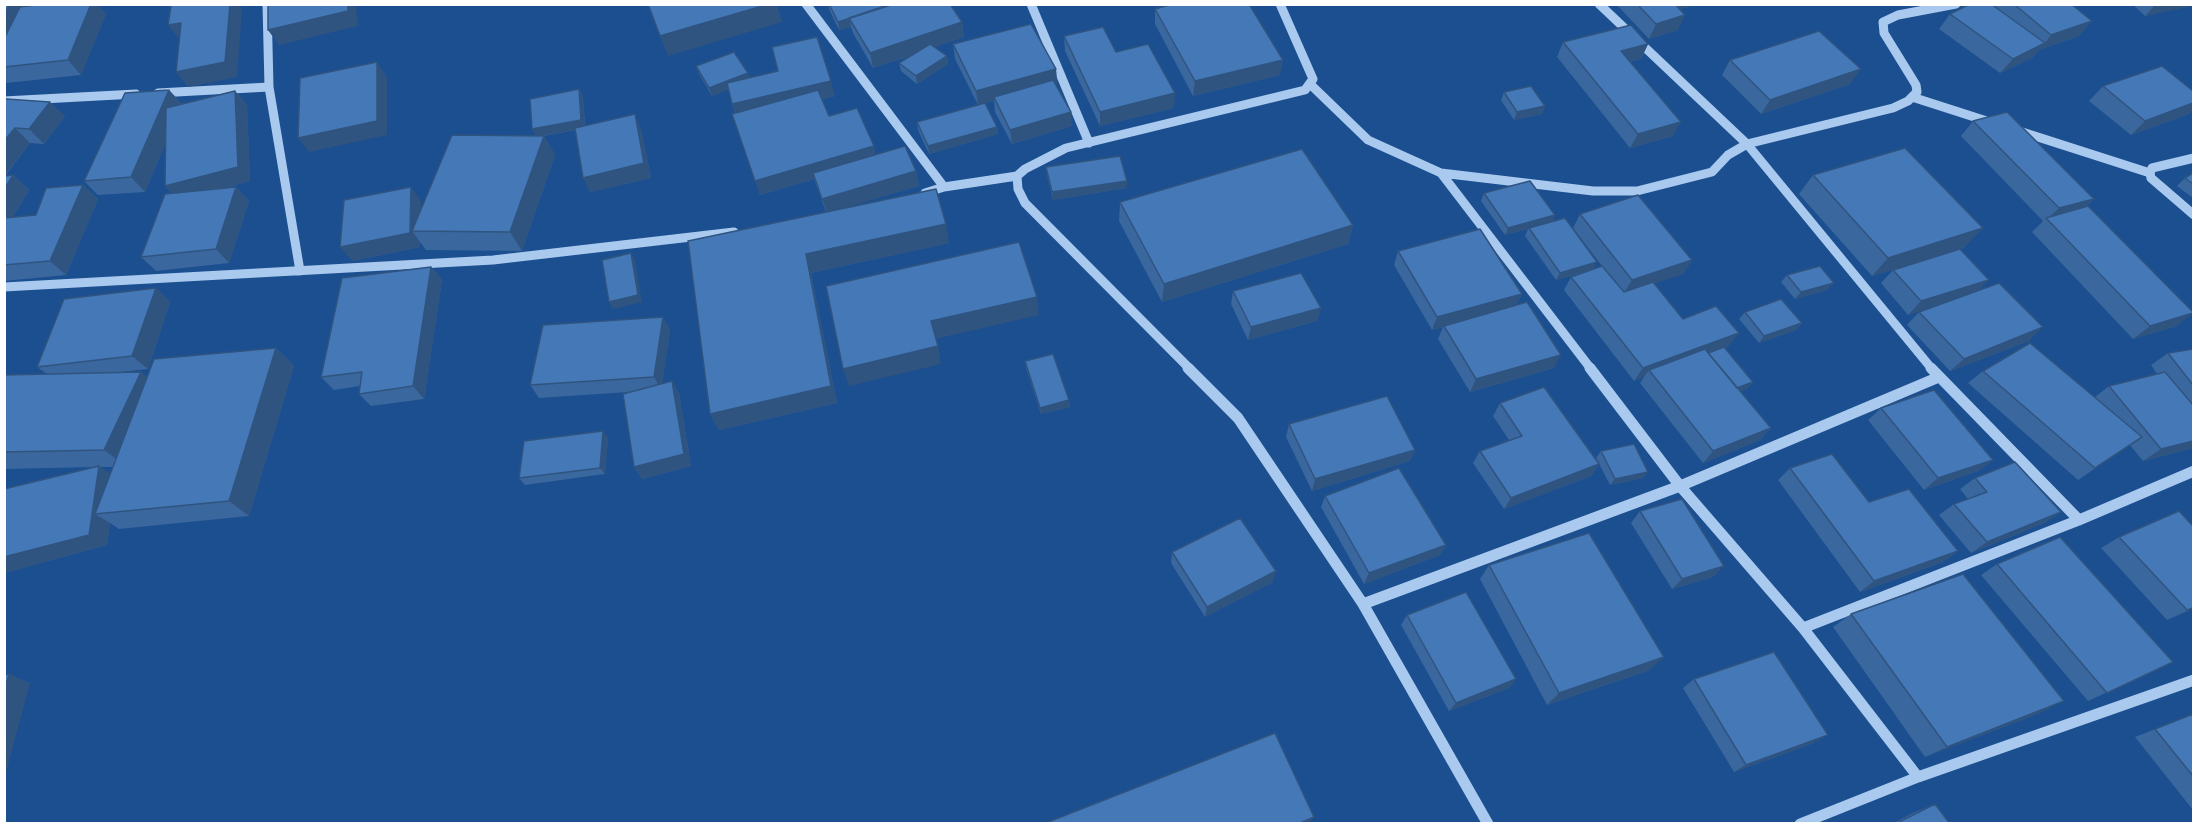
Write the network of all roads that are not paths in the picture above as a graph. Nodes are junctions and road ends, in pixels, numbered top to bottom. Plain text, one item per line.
1 (267, 4) edge
2 (807, 4) edge
3 (1031, 4) edge
4 (1280, 4) edge
5 (1599, 4) edge
6 (1956, 4) edge
7 (1310, 84) junction
8 (269, 87) junction
9 (1912, 97) junction
10 (4, 100) edge
11 (1089, 143) junction
12 (1748, 144) junction
13 (2193, 158) edge
14 (1441, 173) junction
15 (2150, 173) junction
16 (1017, 176) junction
17 (944, 187) junction
18 (910, 197) edge
19 (2193, 215) edge
20 (750, 230) edge
21 (300, 271) junction
22 (4, 287) edge
23 (1939, 377) junction
24 (2193, 471) edge
25 (1680, 486) junction
26 (2079, 520) junction
27 (1363, 604) junction
28 (1803, 628) junction
29 (2193, 680) edge
30 (1918, 777) junction
31 (1488, 824) edge
32 (1800, 824) edge

1 - 8 street
2 - 17 street
3 - 11 street
4 - 7 street
5 - 12 street
6 - 9 street
7 - 11 street
7 - 14 street
8 - 10 street
8 - 21 street
9 - 12 street
9 - 15 street
11 - 16 street
12 - 14 street
12 - 23 street
13 - 15 street
14 - 25 street
15 - 19 street
16 - 17 street
16 - 27 street
17 - 18 street
20 - 21 street
21 - 22 street
23 - 25 street
23 - 26 street
24 - 26 street
25 - 27 street
25 - 28 street
26 - 28 street
27 - 31 street
28 - 30 street
29 - 30 street
30 - 32 street

